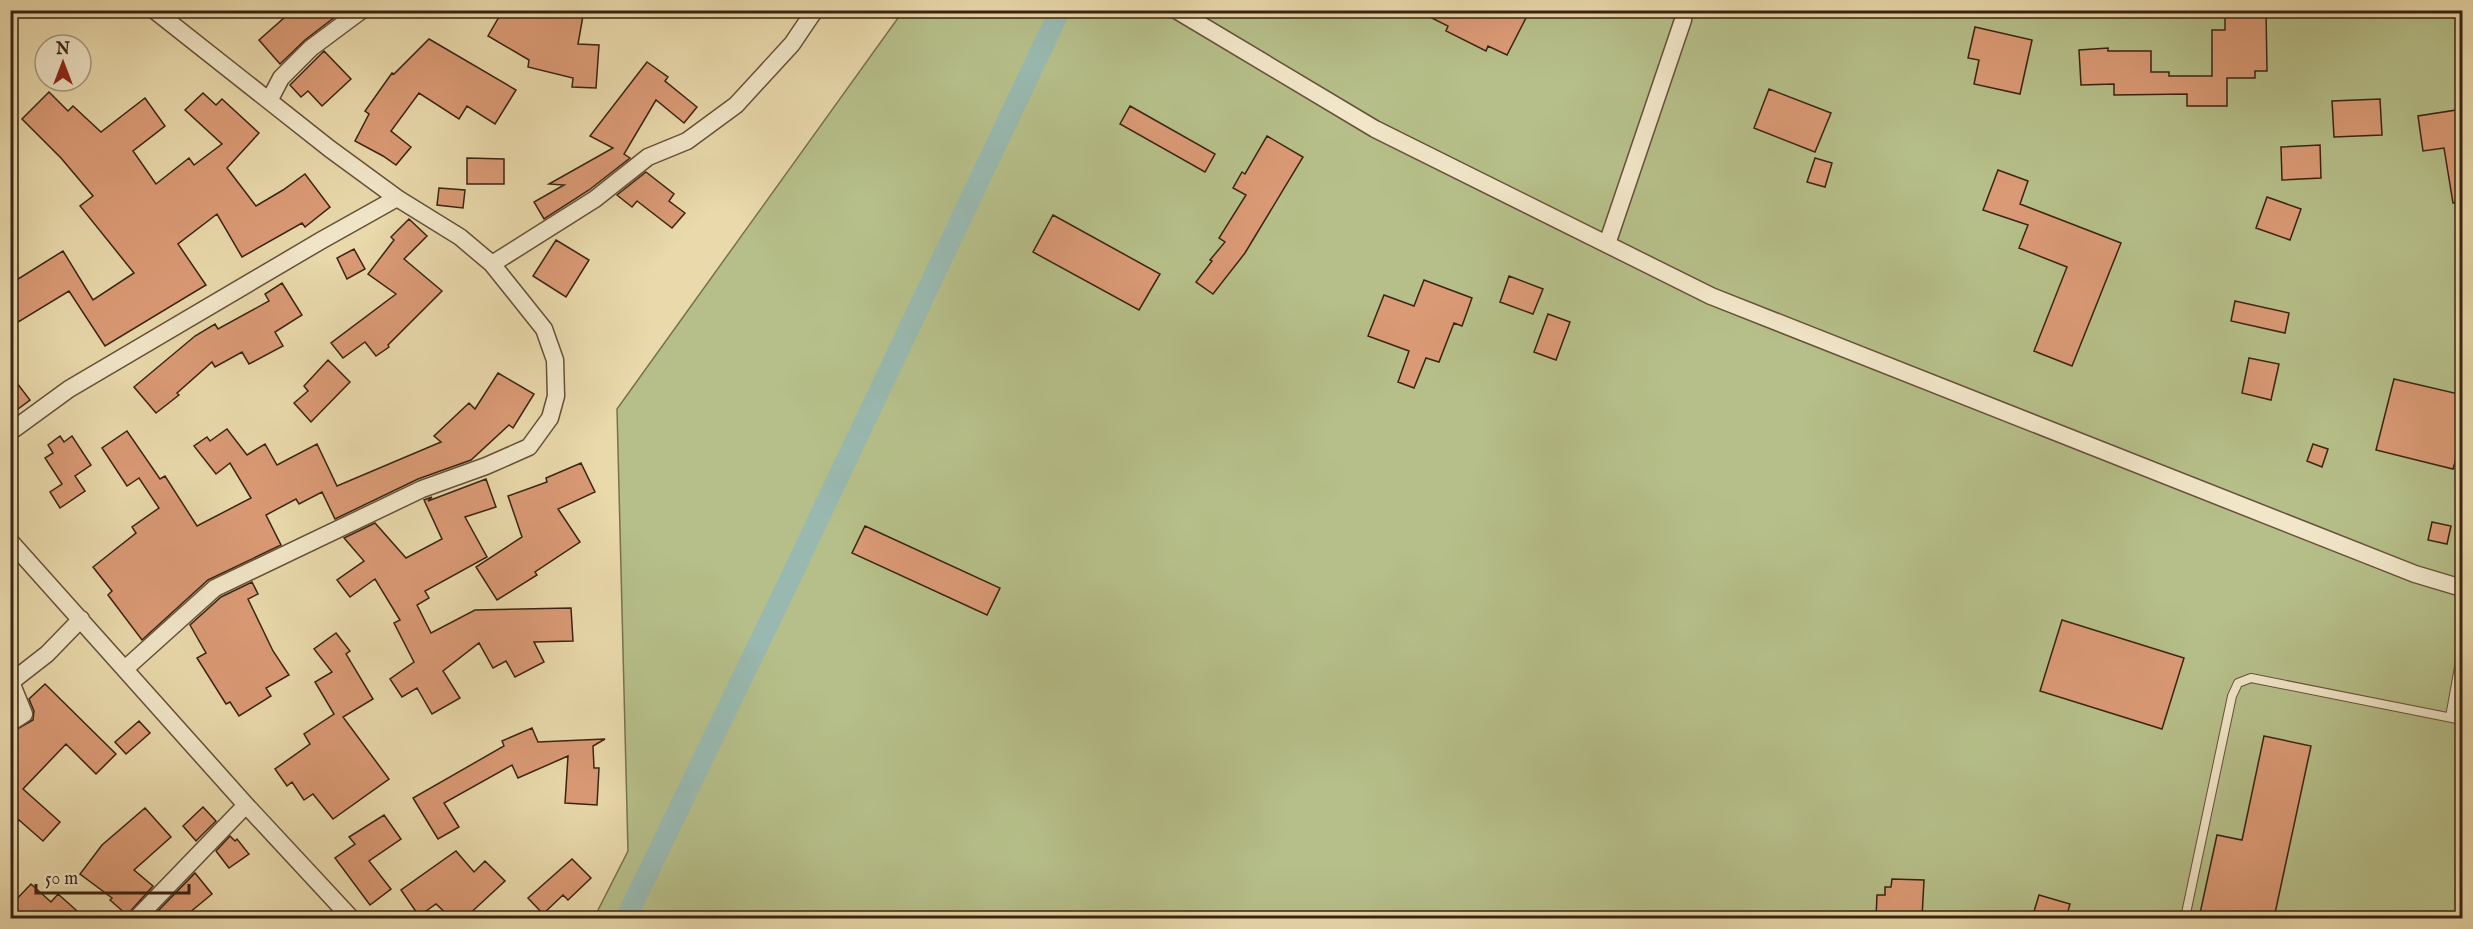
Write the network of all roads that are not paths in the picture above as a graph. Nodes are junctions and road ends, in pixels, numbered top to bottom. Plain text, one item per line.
1 (154, 10) edge
2 (362, 10) edge
3 (815, 10) edge
4 (1176, 10) edge
5 (1684, 10) edge
6 (269, 101) junction
7 (397, 198) junction
8 (1607, 244) junction
9 (492, 264) junction
10 (10, 432) edge
11 (10, 541) edge
12 (2463, 588) edge
13 (81, 618) junction
14 (2463, 651) edge
15 (126, 668) junction
16 (2450, 717) junction
17 (2463, 720) edge
18 (10, 723) edge
19 (246, 805) junction
20 (137, 918) edge
21 (351, 918) edge
22 (2185, 918) edge

1 - 6 street
2 - 6 street
3 - 9 street
4 - 8 street
5 - 8 street
6 - 7 street
7 - 9 street
7 - 10 street
8 - 12 street
9 - 15 street
11 - 13 street
13 - 15 street
13 - 18 street
14 - 16 lane
15 - 19 street
16 - 17 lane
16 - 22 lane
19 - 20 street
19 - 21 street

